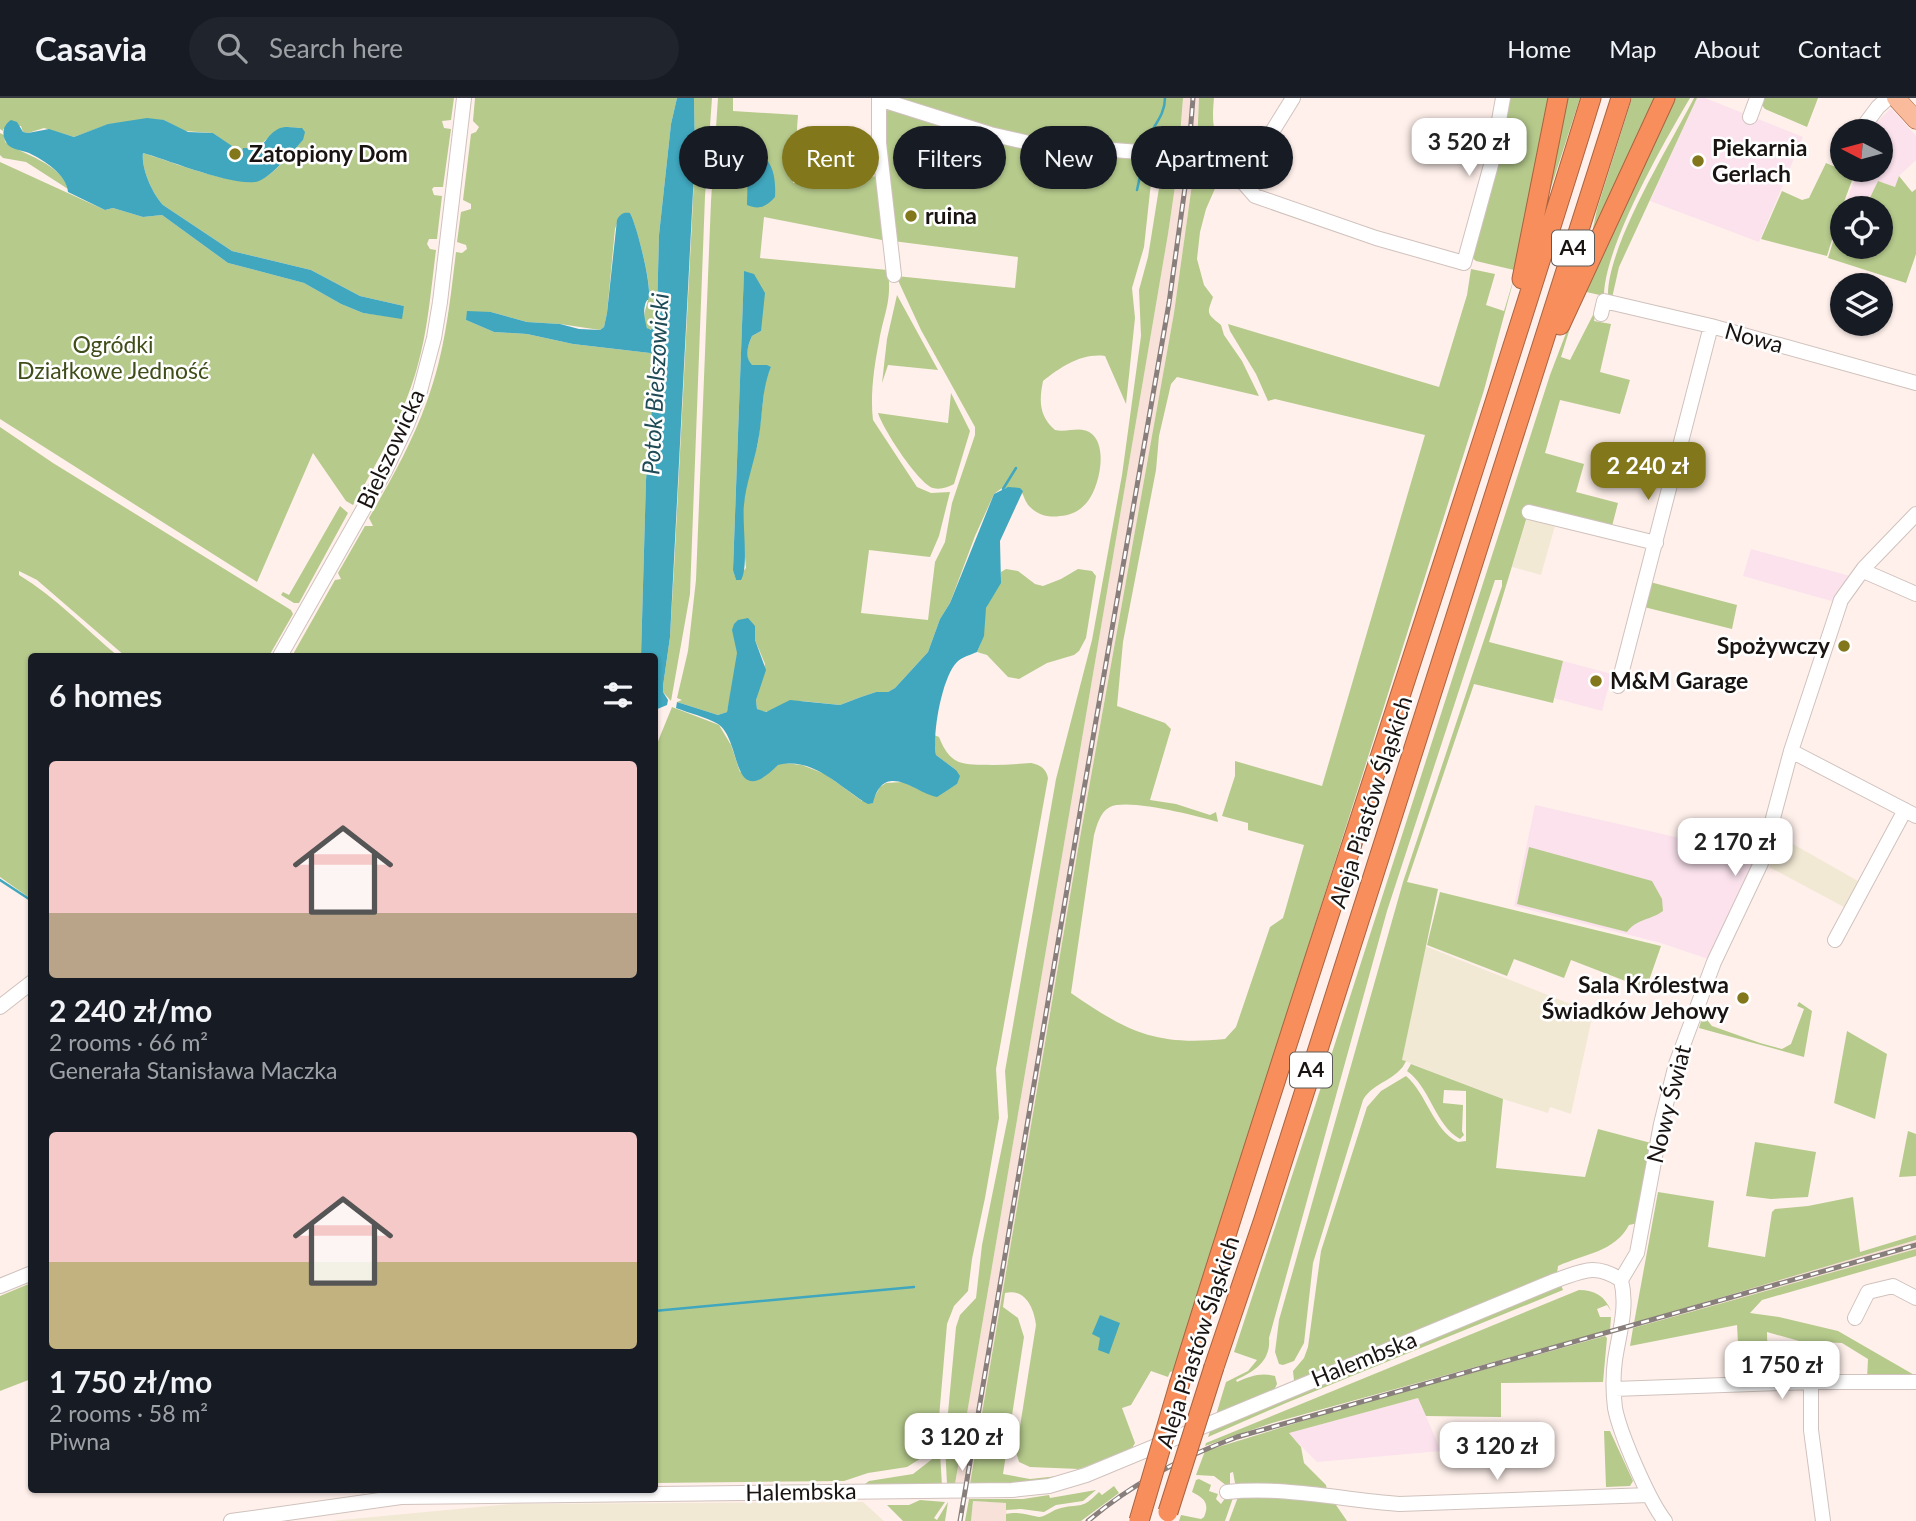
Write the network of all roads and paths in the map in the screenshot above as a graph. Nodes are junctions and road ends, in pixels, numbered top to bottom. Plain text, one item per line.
1 (464, 98) edge
2 (1293, 98) edge
3 (1503, 98) edge
4 (1558, 98) edge
5 (1591, 98) edge
6 (1621, 98) edge
7 (1665, 98) edge
8 (1757, 98) edge
9 (1896, 98) edge
10 (879, 99) edge
11 (1878, 101) edge
12 (1750, 117) dead end
13 (1867, 119) edge
14 (1916, 120) edge
15 (1276, 126) edge
16 (1131, 151) edge
17 (1248, 189) edge
18 (894, 275) dead end
19 (1601, 314) dead end
20 (1711, 326) junction
21 (1916, 383) edge
22 (1497, 393) junction
23 (1526, 399) junction
24 (1529, 512) dead end
25 (1916, 514) edge
26 (1656, 543) junction
27 (1864, 568) junction
28 (1916, 594) edge
29 (282, 653) edge
30 (1618, 686) dead end
31 (1791, 751) junction
32 (1911, 813) edge
33 (1835, 940) dead end
34 (28, 985) edge
35 (0, 1007) edge
36 (28, 1275) edge
37 (1621, 1280) junction
38 (0, 1286) edge
39 (1916, 1298) edge
40 (1854, 1318) dead end
41 (1811, 1382) junction
42 (1916, 1382) edge
43 (1614, 1389) junction
44 (1227, 1492) dead end
45 (1649, 1495) junction
46 (1167, 1517) edge
47 (231, 1521) edge
48 (1139, 1521) edge
49 (1665, 1521) edge
50 (1823, 1521) edge

1 - 29 street, Bielszowicka
2 - 15 street
3 - 17 street
4 - 22 highway
5 - 22 highway, Aleja Piastów Śląskich / A4
6 - 23 highway, Aleja Piastów Śląskich / A4
7 - 23 highway
8 - 12 street
9 - 14 main road
10 - 16 street
10 - 18 street
11 - 13 street
19 - 20 street, Nowa
20 - 21 street, Nowa
20 - 26 street
22 - 48 highway, Aleja Piastów Śląskich / A4, bridge
23 - 46 highway, Aleja Piastów Śląskich / A4, bridge
24 - 26 street
25 - 27 street, Nowy Świat
26 - 30 street
27 - 28 street
27 - 31 street, Nowy Świat
31 - 32 street
31 - 37 street, Nowy Świat
32 - 33 street
34 - 35 street
36 - 38 street
37 - 43 street
37 - 47 street, Halembska
39 - 40 street
41 - 42 street
41 - 43 street
41 - 50 street
43 - 45 street
44 - 45 street
45 - 49 street

